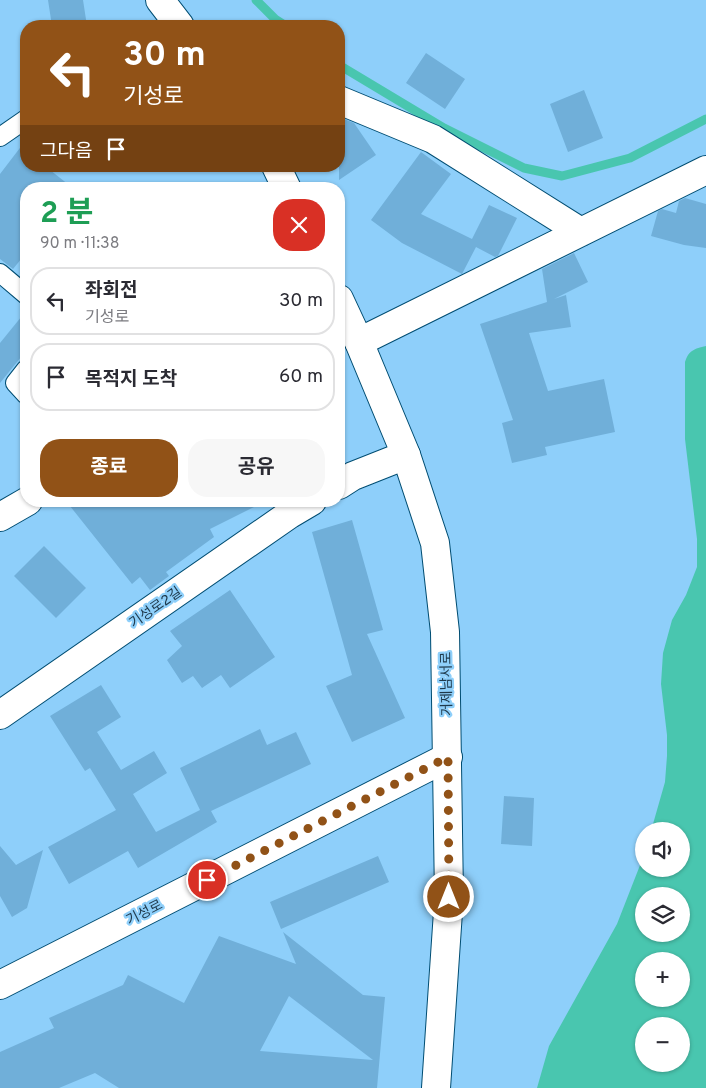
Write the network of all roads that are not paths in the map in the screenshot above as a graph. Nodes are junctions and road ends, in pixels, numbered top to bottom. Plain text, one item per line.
1 (160, 0) edge
2 (175, 20) edge
3 (345, 102) edge
4 (20, 123) edge
5 (0, 137) edge
6 (706, 170) edge
7 (581, 232) junction
8 (0, 273) edge
9 (20, 290) edge
10 (345, 320) edge
11 (351, 341) edge
12 (20, 377) edge
13 (20, 388) edge
14 (406, 455) junction
15 (345, 481) edge
16 (20, 505) edge
17 (303, 507) edge
18 (0, 516) edge
19 (0, 715) edge
20 (448, 757) junction
21 (0, 985) edge
22 (436, 1088) edge

1 - 2 street
3 - 7 street
4 - 5 lane
6 - 7 street
7 - 11 street
8 - 9 lane
10 - 11 street, 거제남서로
11 - 14 street, 거제남서로
12 - 13 lane
14 - 15 street
14 - 20 street, 거제남서로
16 - 18 street
17 - 19 street, 기성로2길
20 - 21 street, 기성로
20 - 22 street, 거제남서로

